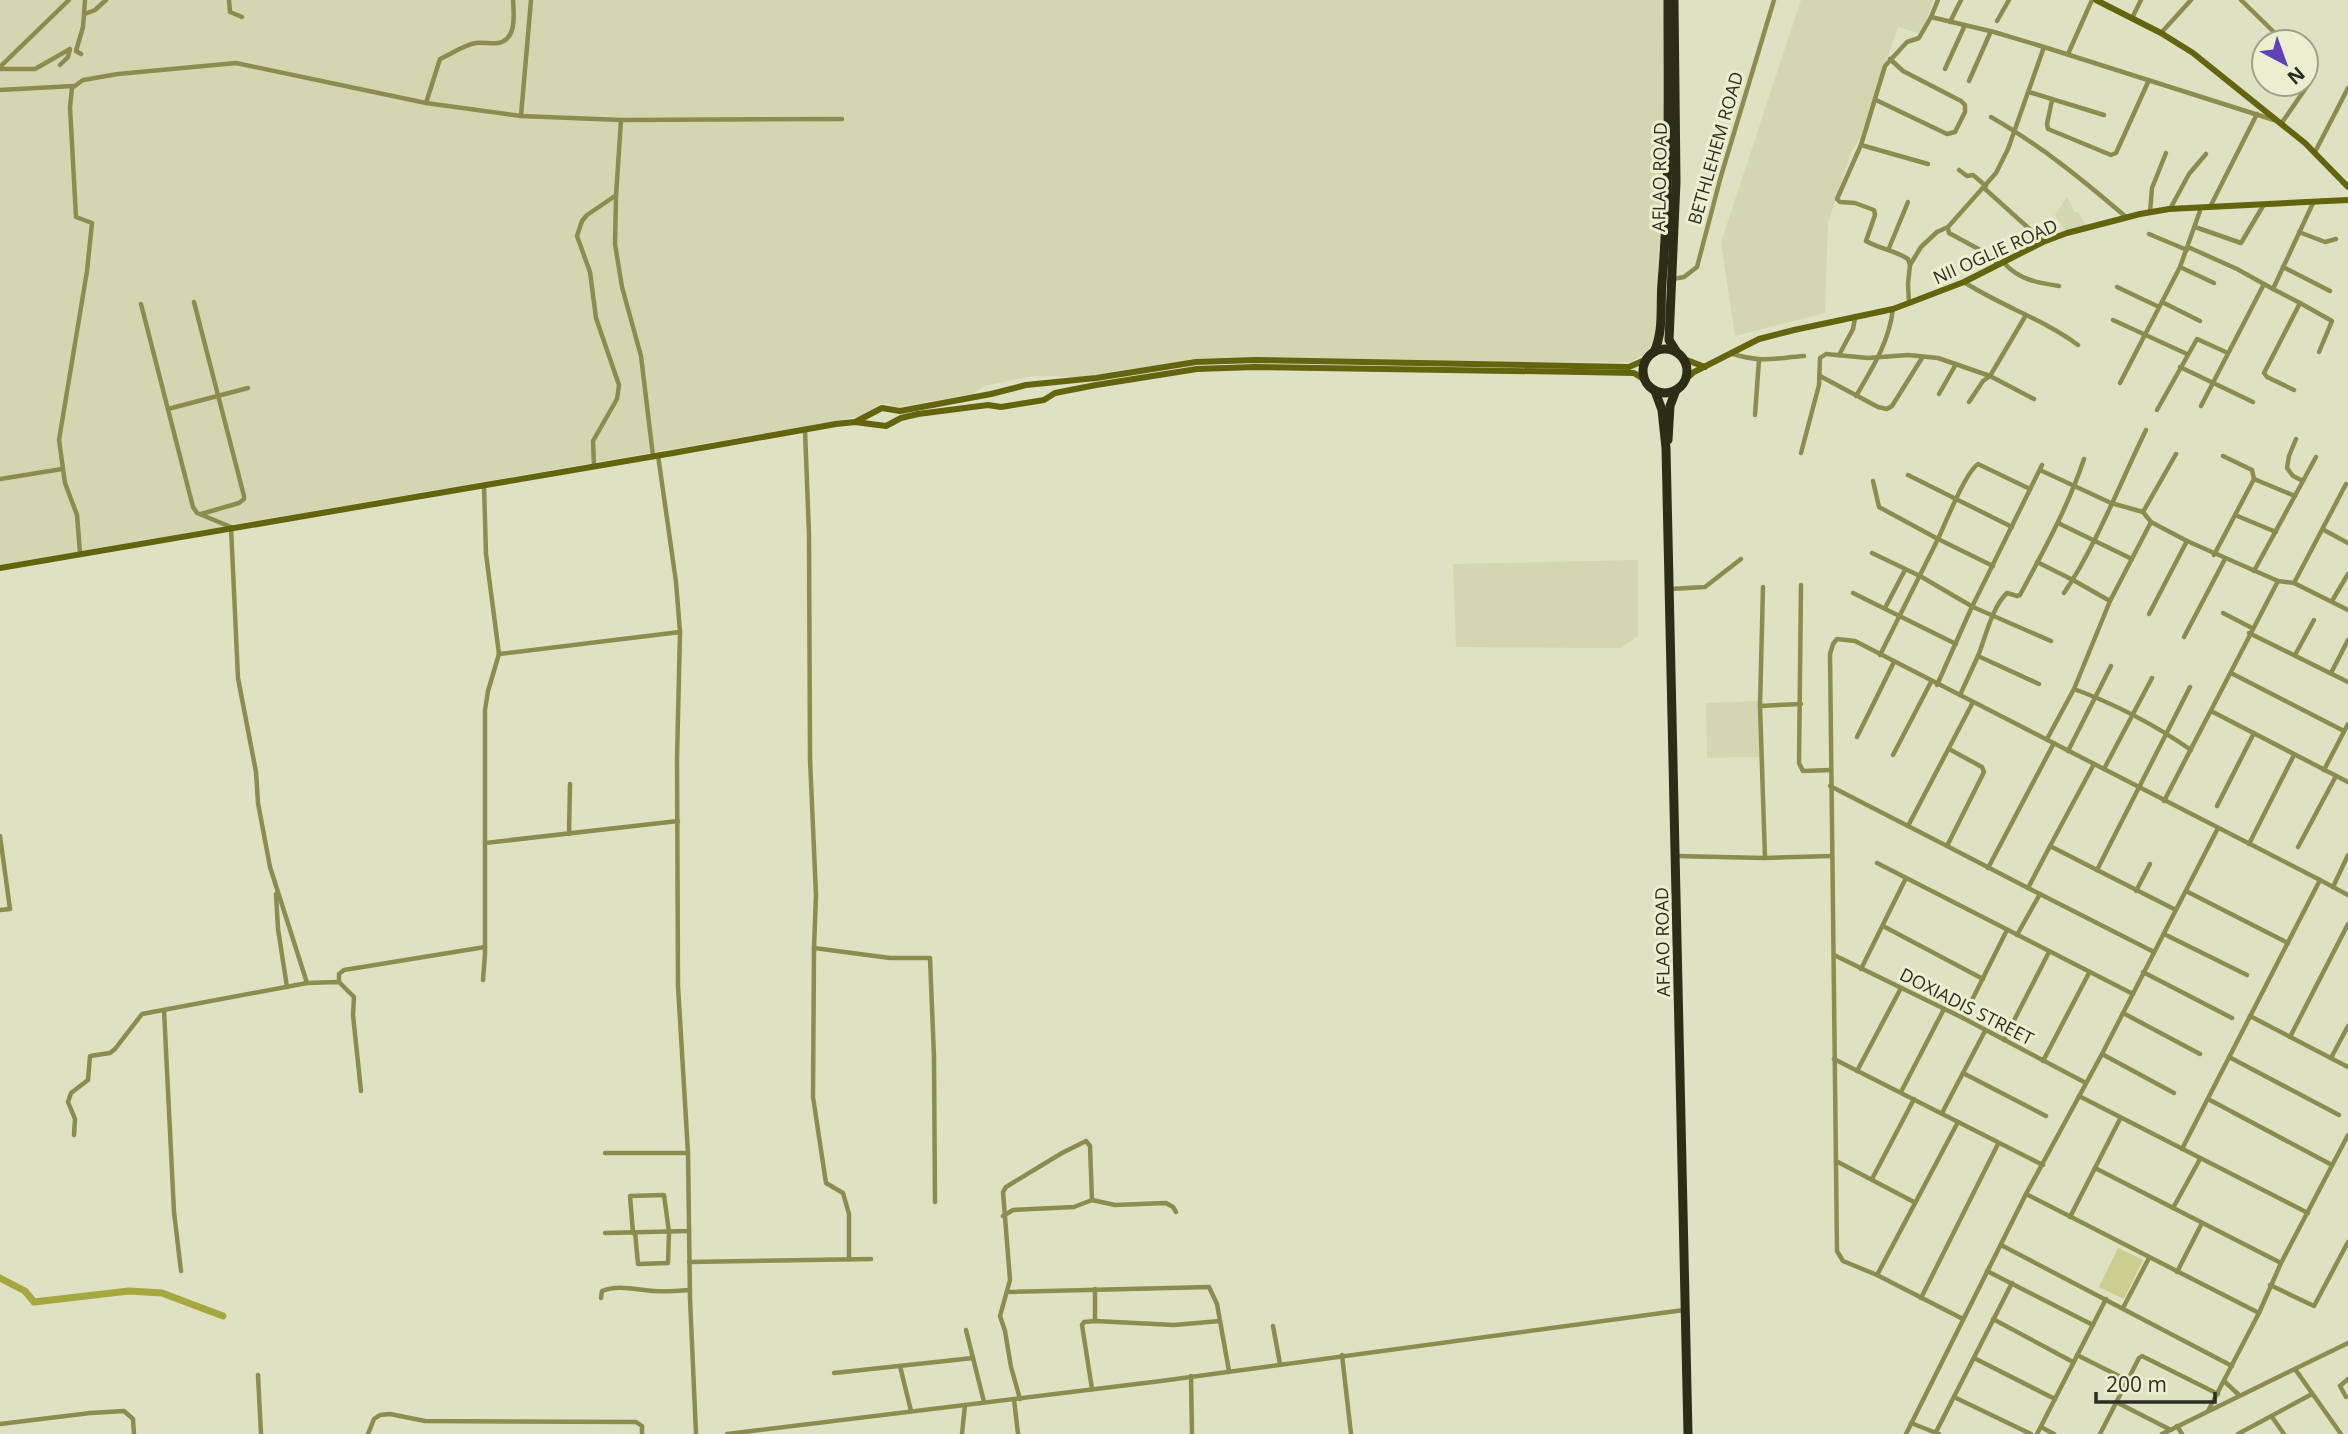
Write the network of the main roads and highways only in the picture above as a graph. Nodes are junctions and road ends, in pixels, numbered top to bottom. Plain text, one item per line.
1 (1668, 0) edge
2 (1674, 0) edge
3 (2094, 0) edge
4 (2347, 183) edge
5 (2348, 200) edge
6 (1667, 281) junction
7 (1676, 351) junction
8 (1651, 355) junction
9 (1684, 359) junction
10 (1704, 367) junction
11 (1686, 379) junction
12 (1645, 380) junction
13 (1047, 383) junction
14 (1676, 390) junction
15 (1655, 391) junction
16 (996, 392) junction
17 (1047, 398) junction
18 (1000, 407) junction
19 (889, 408) junction
20 (878, 410) junction
21 (855, 422) junction
22 (891, 424) junction
23 (878, 425) junction
24 (1667, 448) junction
25 (0, 568) edge
26 (1688, 1434) edge

1 - 6 highway, AFLAO ROAD
2 - 6 highway, AFLAO ROAD
3 - 4 main road
5 - 10 main road, NII OGLIE ROAD
6 - 7 highway, AFLAO ROAD
6 - 8 highway, AFLAO ROAD
7 - 8 highway
7 - 9 highway
8 - 12 highway
8 - 13 main road
9 - 10 main road
9 - 11 highway
10 - 11 main road, NII OGLIE ROAD
11 - 14 highway
12 - 15 highway
12 - 17 main road
13 - 16 main road
13 - 17 main road
14 - 15 highway
14 - 24 highway, AFLAO ROAD
15 - 24 highway, AFLAO ROAD
16 - 18 main road
16 - 19 main road
17 - 18 main road
18 - 22 main road
19 - 20 main road
19 - 22 main road
20 - 21 main road
20 - 23 main road
21 - 23 main road
21 - 25 main road
22 - 23 main road
24 - 26 highway, AFLAO ROAD

